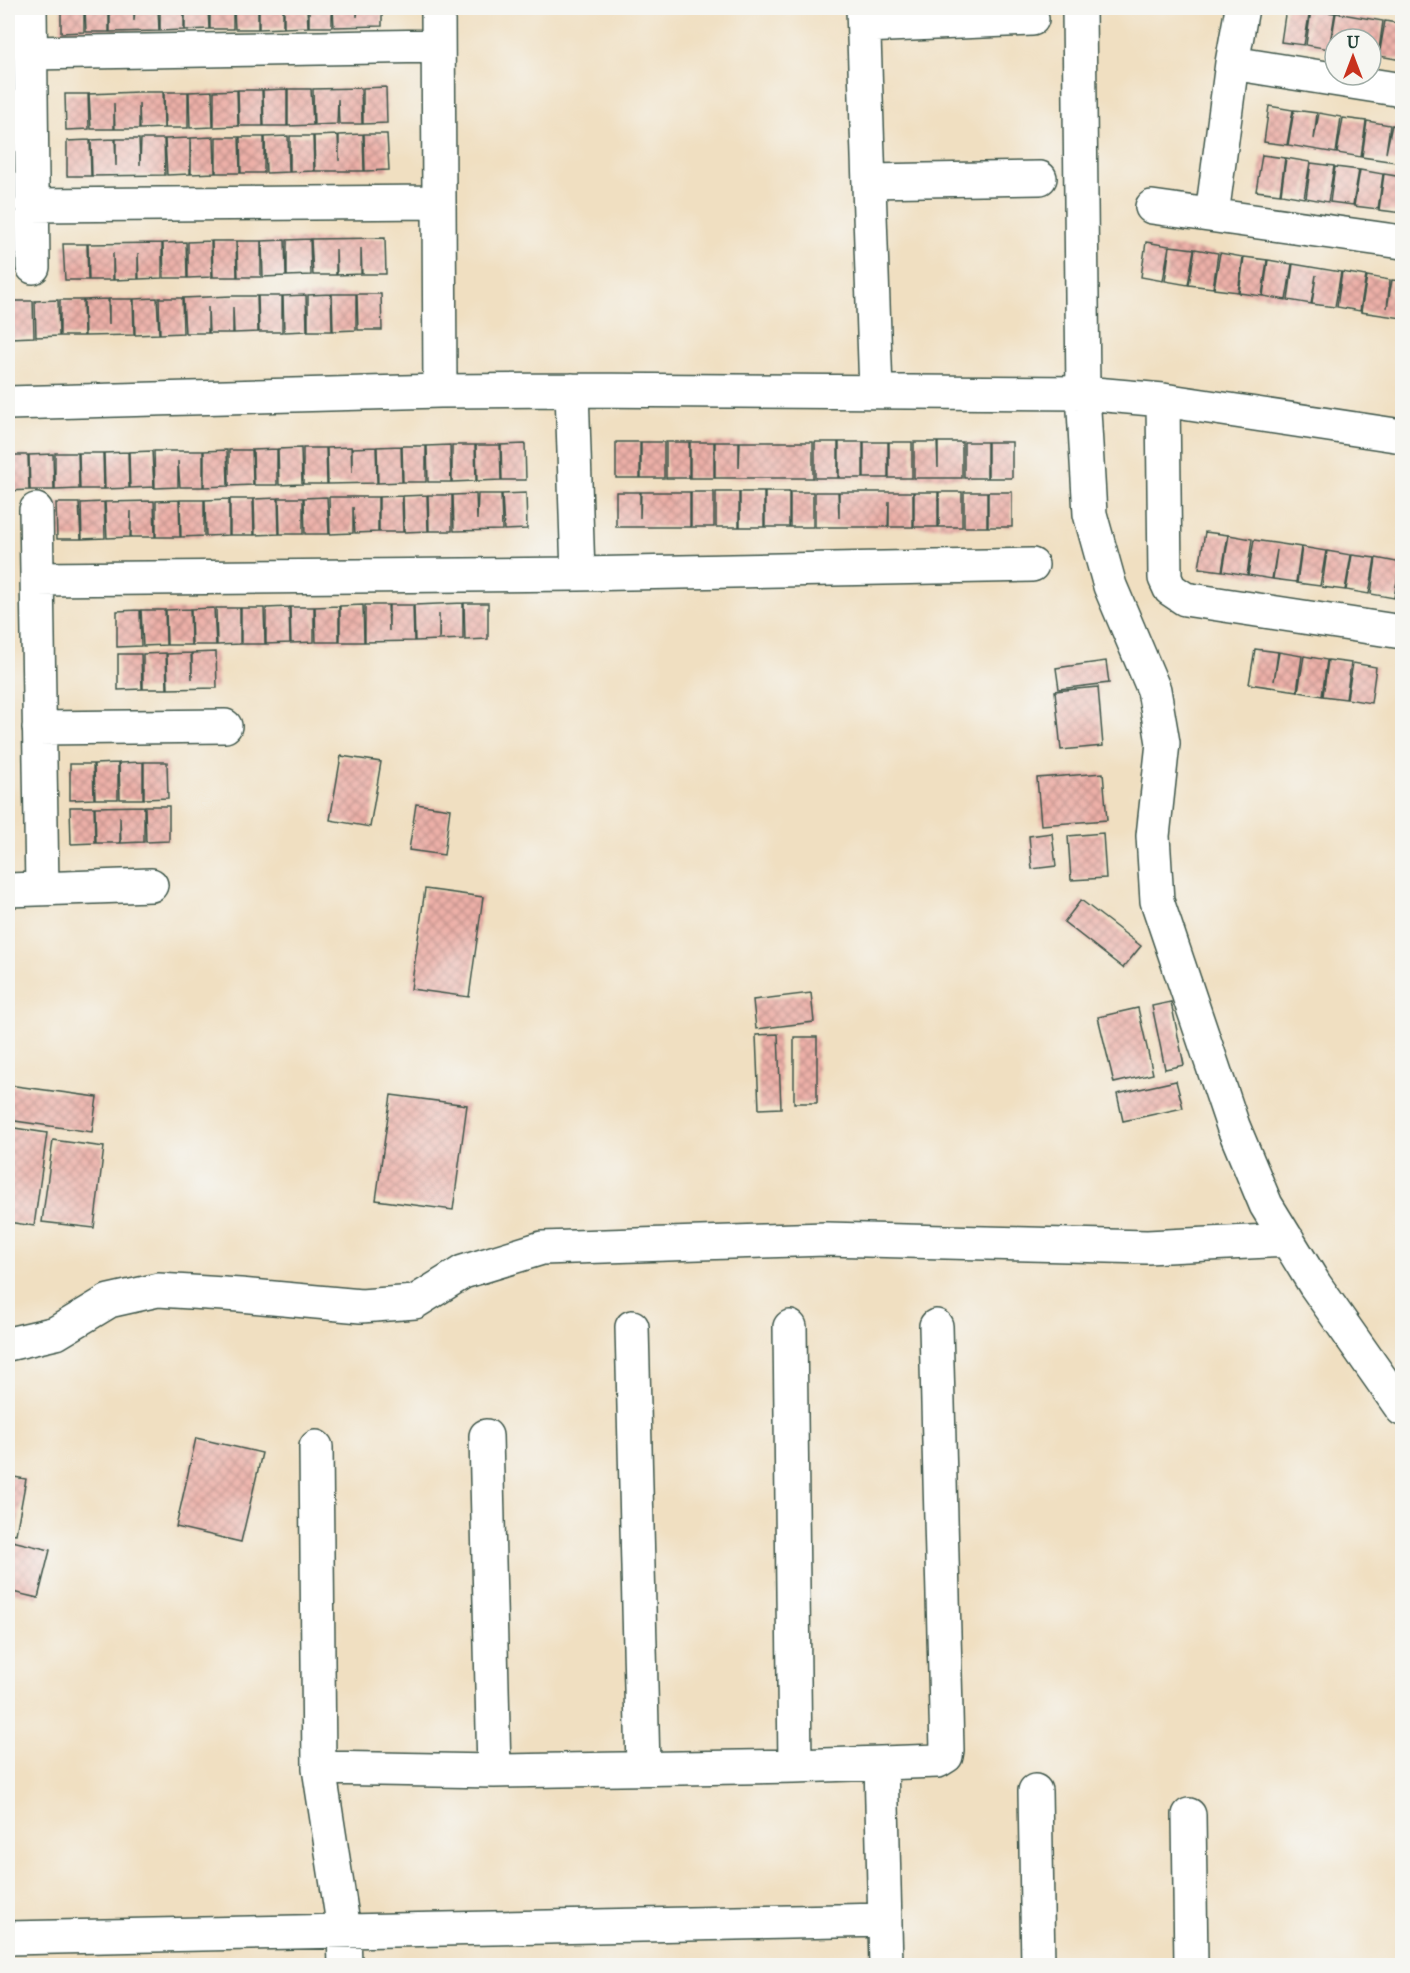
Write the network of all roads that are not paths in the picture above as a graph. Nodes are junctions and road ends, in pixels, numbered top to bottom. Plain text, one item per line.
1 (30, 8) edge
2 (438, 8) edge
3 (1079, 8) edge
4 (1242, 8) edge
5 (863, 17) edge
6 (1032, 19) dead end
7 (438, 46) junction
8 (30, 53) junction
9 (1232, 63) junction
10 (1402, 90) edge
11 (1040, 178) dead end
12 (869, 181) junction
13 (439, 202) junction
14 (31, 206) junction
15 (1152, 207) dead end
16 (1212, 215) junction
17 (1402, 243) edge
18 (33, 267) dead end
19 (572, 390) junction
20 (440, 391) junction
21 (876, 392) junction
22 (1083, 393) junction
23 (1163, 400) junction
24 (8, 403) edge
25 (1402, 436) edge
26 (36, 510) dead end
27 (1032, 565) dead end
28 (578, 574) junction
29 (38, 579) junction
30 (1402, 632) edge
31 (225, 726) dead end
32 (39, 728) junction
33 (151, 885) dead end
34 (42, 888) junction
35 (8, 890) edge
36 (1288, 1240) junction
37 (936, 1326) dead end
38 (632, 1327) dead end
39 (790, 1327) dead end
40 (8, 1344) edge
41 (1402, 1409) edge
42 (486, 1436) dead end
43 (316, 1447) dead end
44 (881, 1764) junction
45 (795, 1766) junction
46 (643, 1767) junction
47 (319, 1768) junction
48 (494, 1771) junction
49 (1035, 1791) dead end
50 (1189, 1815) dead end
51 (885, 1920) junction
52 (344, 1930) junction
53 (8, 1938) edge
54 (345, 1965) edge
55 (886, 1965) edge
56 (1038, 1965) edge
57 (1191, 1965) edge

1 - 8 street
2 - 7 street
3 - 22 street
4 - 9 street
5 - 6 street
5 - 12 street
7 - 8 street
7 - 13 street
8 - 14 street
9 - 10 street
9 - 16 street
11 - 12 street
12 - 21 street
13 - 14 street
13 - 20 street
14 - 18 street
15 - 16 street
16 - 17 street
19 - 20 street
19 - 21 street
19 - 28 street
20 - 24 street
21 - 22 street
22 - 23 street
22 - 36 street
23 - 25 street
23 - 30 street
26 - 29 street
27 - 28 street
28 - 29 street
29 - 32 street
31 - 32 street
32 - 34 street
33 - 34 street
34 - 35 street
36 - 40 street
36 - 41 street
37 - 44 street
38 - 46 street
39 - 45 street
42 - 48 street
43 - 47 street
44 - 45 street
44 - 51 street
45 - 46 street
46 - 48 street
47 - 48 street
47 - 52 street
49 - 56 street
50 - 57 street
51 - 52 street
51 - 55 street
52 - 53 street
52 - 54 street

